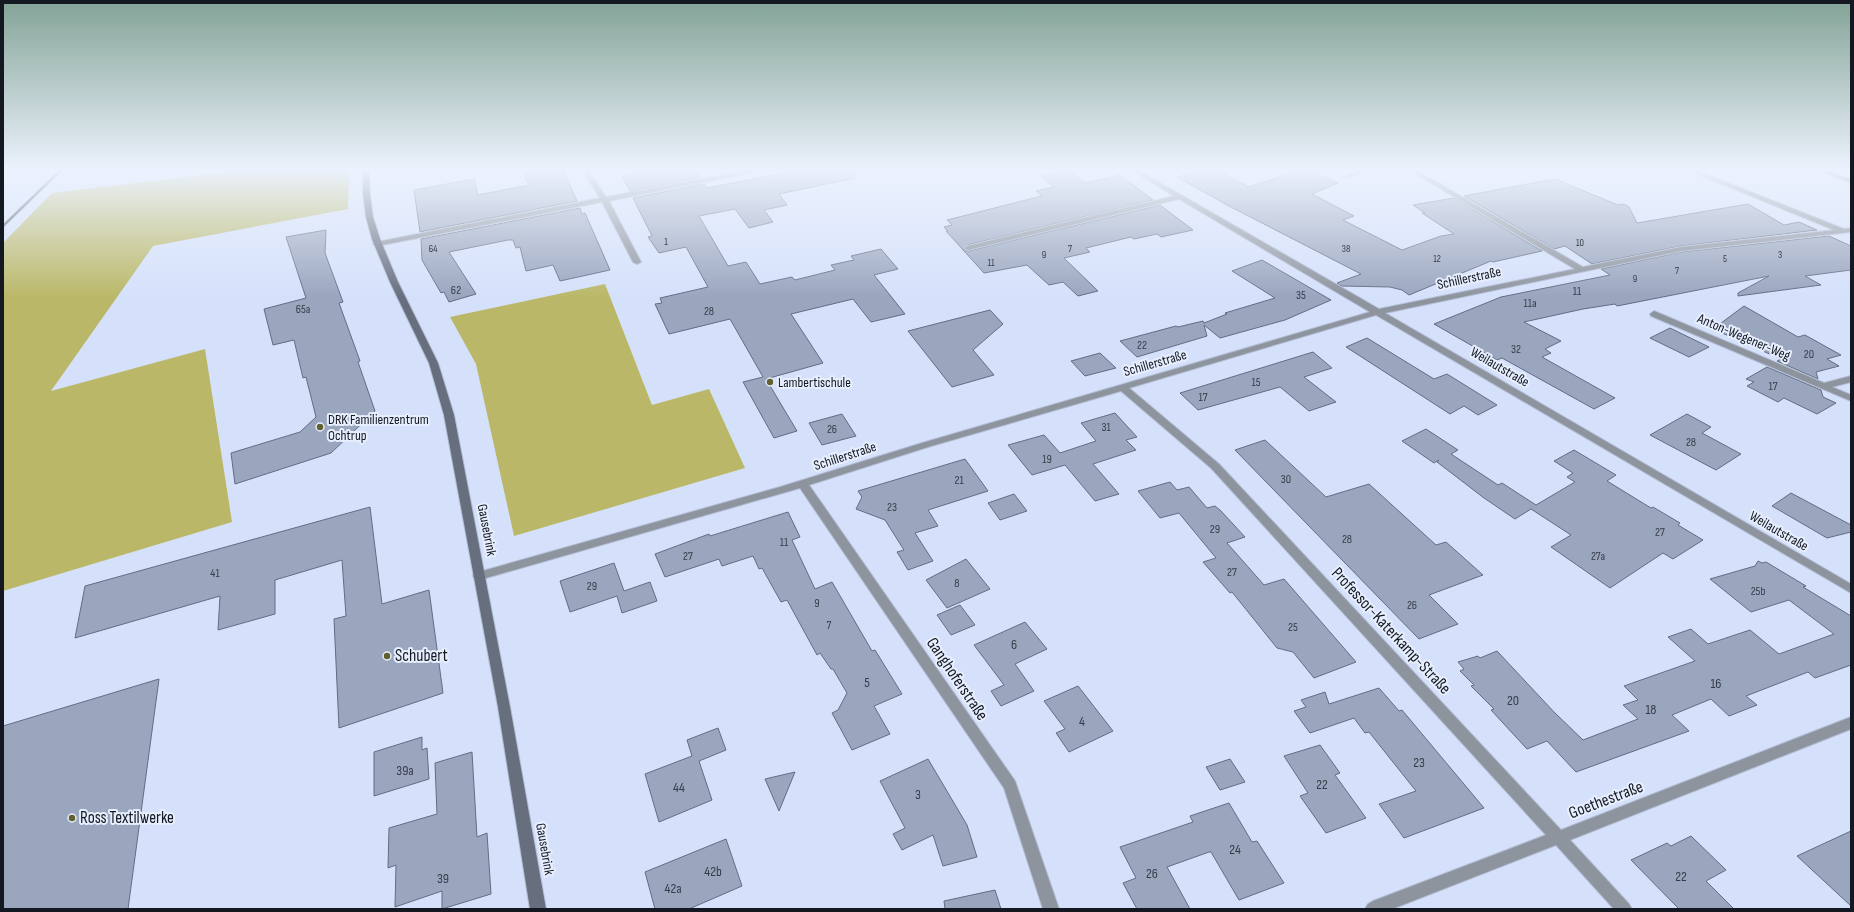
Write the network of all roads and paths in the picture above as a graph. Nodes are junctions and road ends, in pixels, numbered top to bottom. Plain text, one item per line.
1 (370, 213) edge
2 (536, 213) edge
3 (611, 213) edge
4 (1115, 213) edge
5 (1207, 213) edge
6 (1485, 213) edge
7 (1801, 213) edge
8 (1847, 230) edge
9 (1851, 235) edge
10 (377, 244) junction
11 (968, 248) dead end
12 (637, 262) dead end
13 (1581, 268) junction
14 (1379, 312) junction
15 (1654, 314) dead end
16 (1851, 379) edge
17 (1823, 386) junction
18 (1122, 387) junction
19 (1851, 398) edge
20 (803, 484) junction
21 (479, 576) junction
22 (1851, 589) edge
23 (1851, 723) edge
24 (1558, 838) junction
25 (538, 909) edge
26 (1050, 909) edge
27 (1373, 909) edge
28 (1624, 909) edge

1 - 10 main road, Gausebrink
2 - 10 street
3 - 12 street
4 - 11 street
5 - 14 street, Weilautstraße
6 - 13 street
7 - 8 street
8 - 9 street
8 - 13 street, Schillerstraße
10 - 21 main road, Gausebrink
13 - 14 street, Schillerstraße
14 - 18 street, Schillerstraße
14 - 22 street, Weilautstraße
15 - 17 street, Anton-Wegener-Weg
16 - 17 street
17 - 19 street, Anton-Wegener-Weg
18 - 20 street, Schillerstraße
18 - 24 street, Professor-Katerkamp-Straße
20 - 21 street, Schillerstraße
20 - 26 street, Ganghoferstraße
21 - 25 main road, Gausebrink
23 - 24 street, Goethestraße
24 - 27 street, Goethestraße
24 - 28 street, Professor-Katerkamp-Straße

